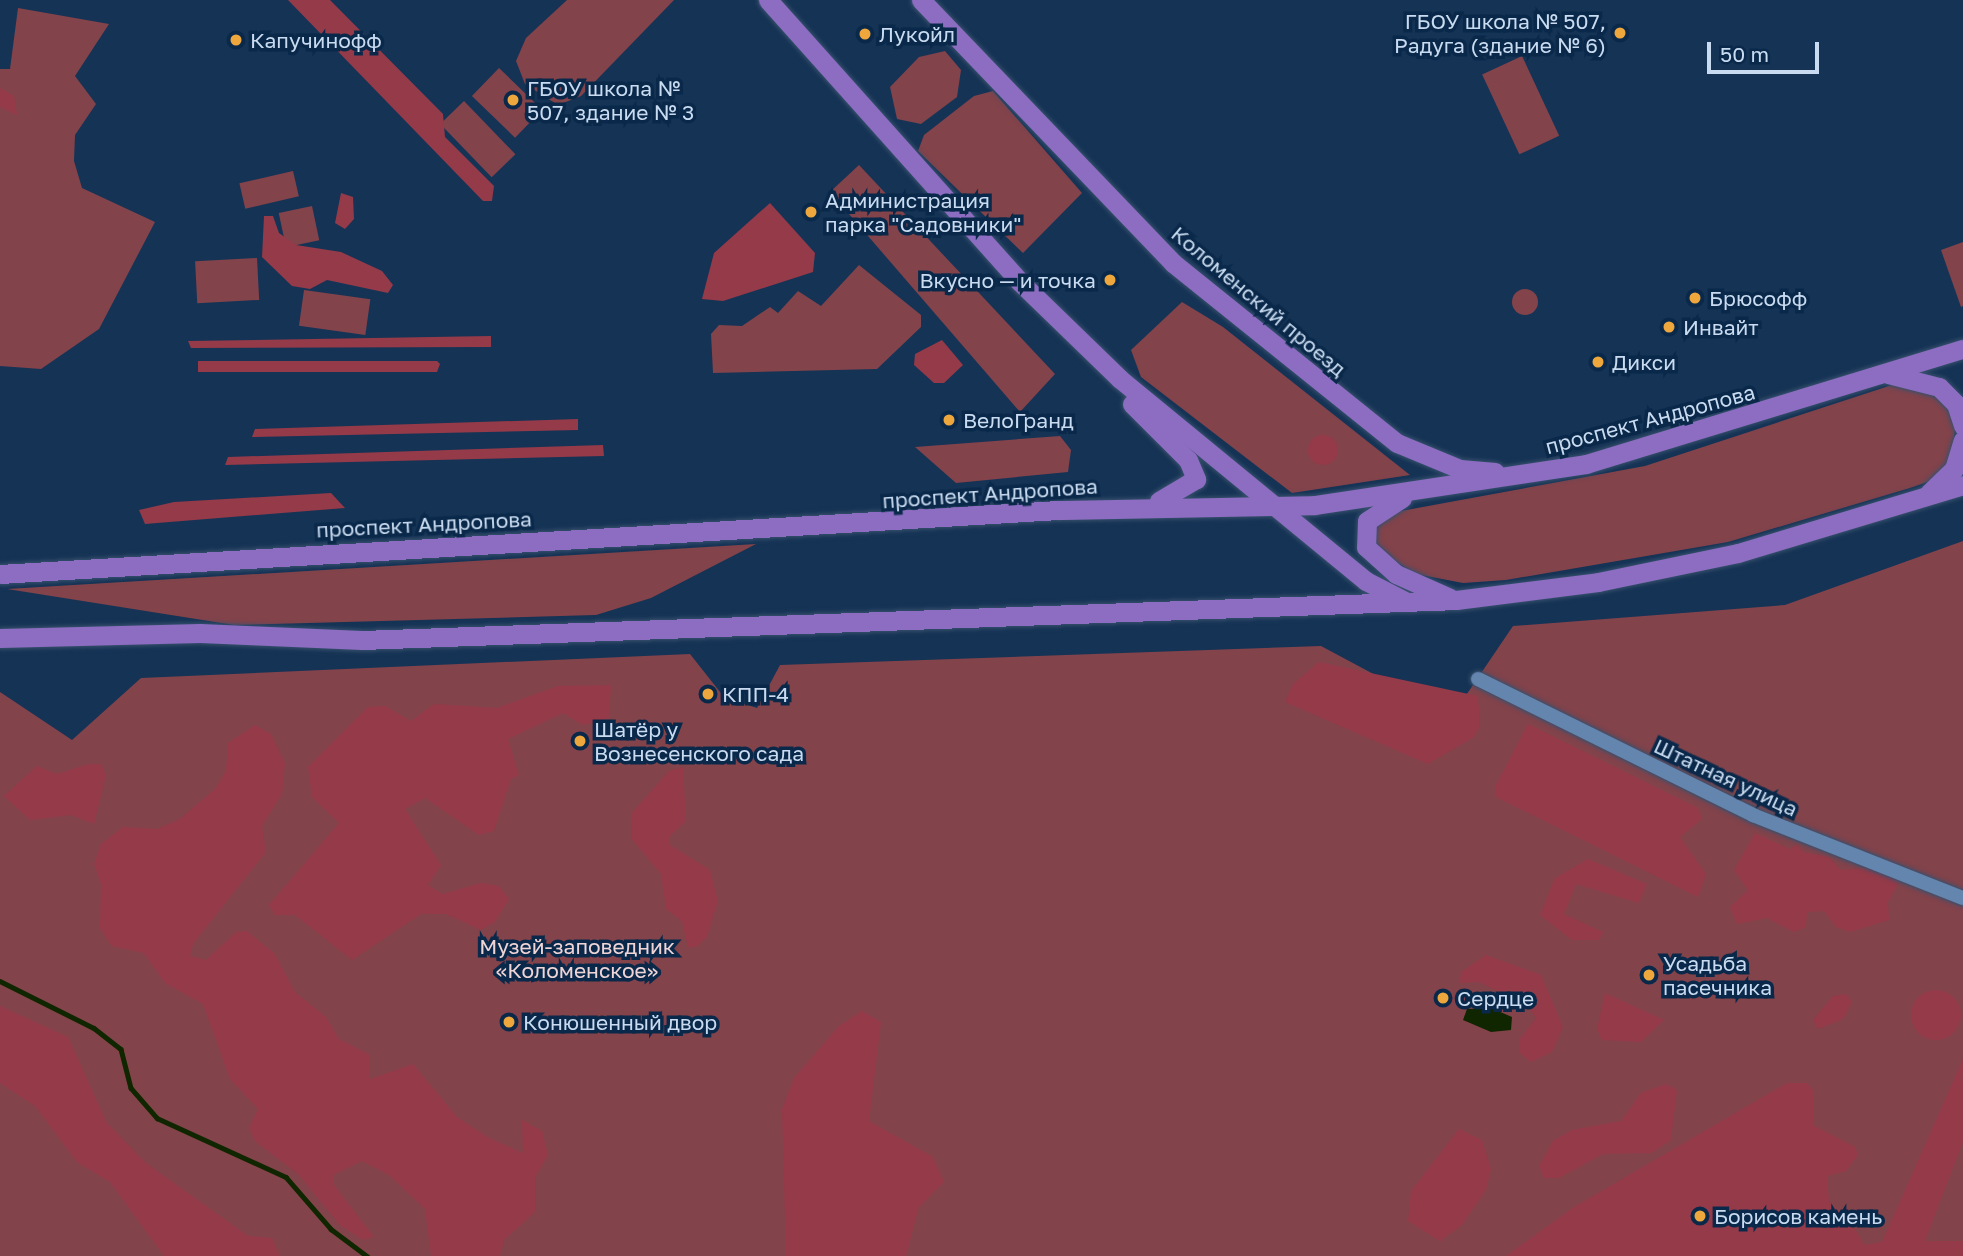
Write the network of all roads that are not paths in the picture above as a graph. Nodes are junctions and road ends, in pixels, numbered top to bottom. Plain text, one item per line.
1 (768, 0) edge
2 (921, 0) edge
3 (1963, 349) edge
4 (1881, 373) junction
5 (1120, 379) junction
6 (1963, 426) edge
7 (1963, 440) edge
8 (1523, 475) junction
9 (1963, 485) edge
10 (1415, 492) junction
11 (1923, 499) junction
12 (1278, 503) junction
13 (1142, 506) junction
14 (0, 574) edge
15 (1456, 600) junction
16 (1409, 603) junction
17 (0, 638) edge
18 (1478, 679) dead end
19 (1963, 898) edge

1 - 5 main road
2 - 8 main road, Коломенский проезд
3 - 4 main road, проспект Андропова
4 - 6 main road
4 - 8 main road, проспект Андропова
5 - 12 main road
5 - 13 main road
7 - 11 main road
8 - 10 main road, проспект Андропова
9 - 11 main road
10 - 12 main road, проспект Андропова
10 - 15 main road
11 - 15 main road
12 - 13 main road, проспект Андропова
12 - 16 main road
13 - 14 main road, проспект Андропова
15 - 16 main road
16 - 17 main road
18 - 19 street, Штатная улица

